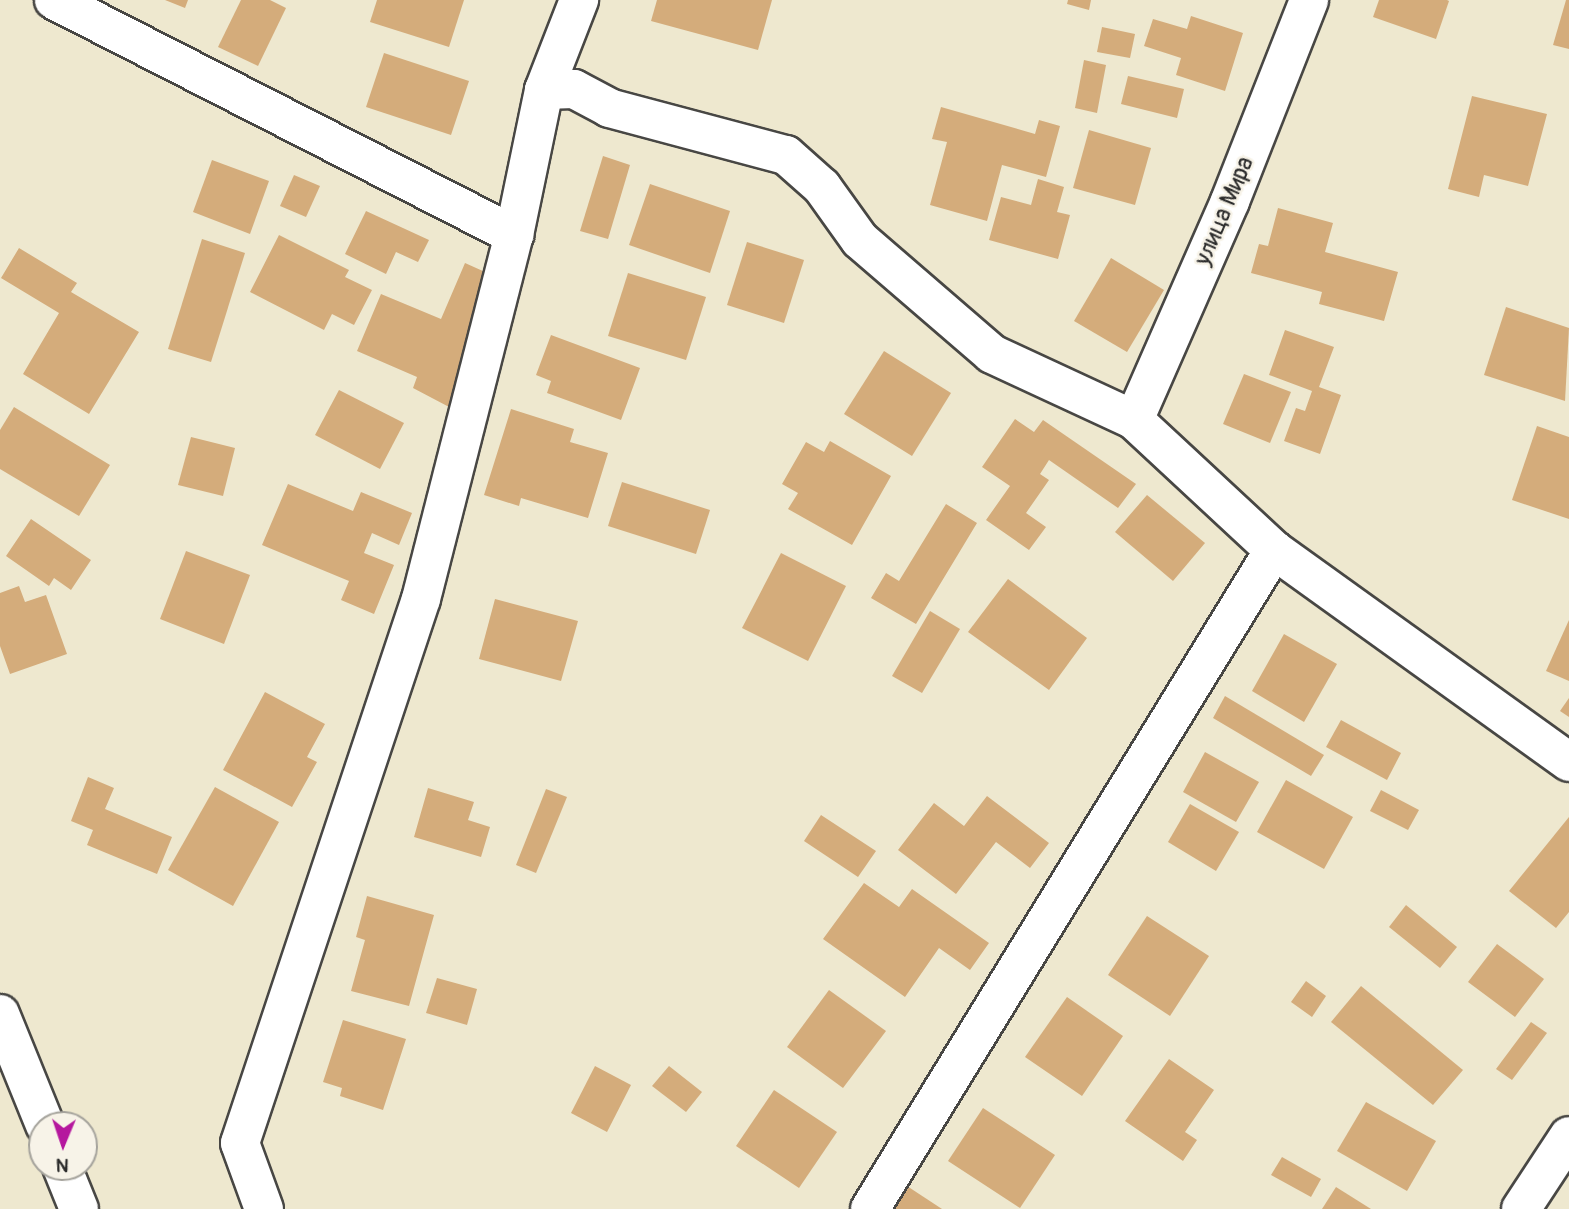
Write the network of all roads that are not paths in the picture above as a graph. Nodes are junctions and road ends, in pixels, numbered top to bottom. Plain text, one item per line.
1 (54, 0) edge
2 (579, 0) edge
3 (1309, 0) edge
4 (544, 90) junction
5 (514, 235) junction
6 (1134, 420) junction
7 (1274, 550) junction
8 (1569, 762) edge
9 (2, 1027) edge
10 (39, 1111) edge
11 (1569, 1136) edge
12 (68, 1181) edge
13 (79, 1209) edge
14 (264, 1209) edge
15 (870, 1209) edge
16 (1521, 1209) edge

1 - 5 street
2 - 4 street
3 - 6 street, улица Мира
4 - 5 street
4 - 6 street
5 - 14 street
6 - 7 street
7 - 8 street
7 - 15 street
9 - 10 street
11 - 16 street
12 - 13 street

